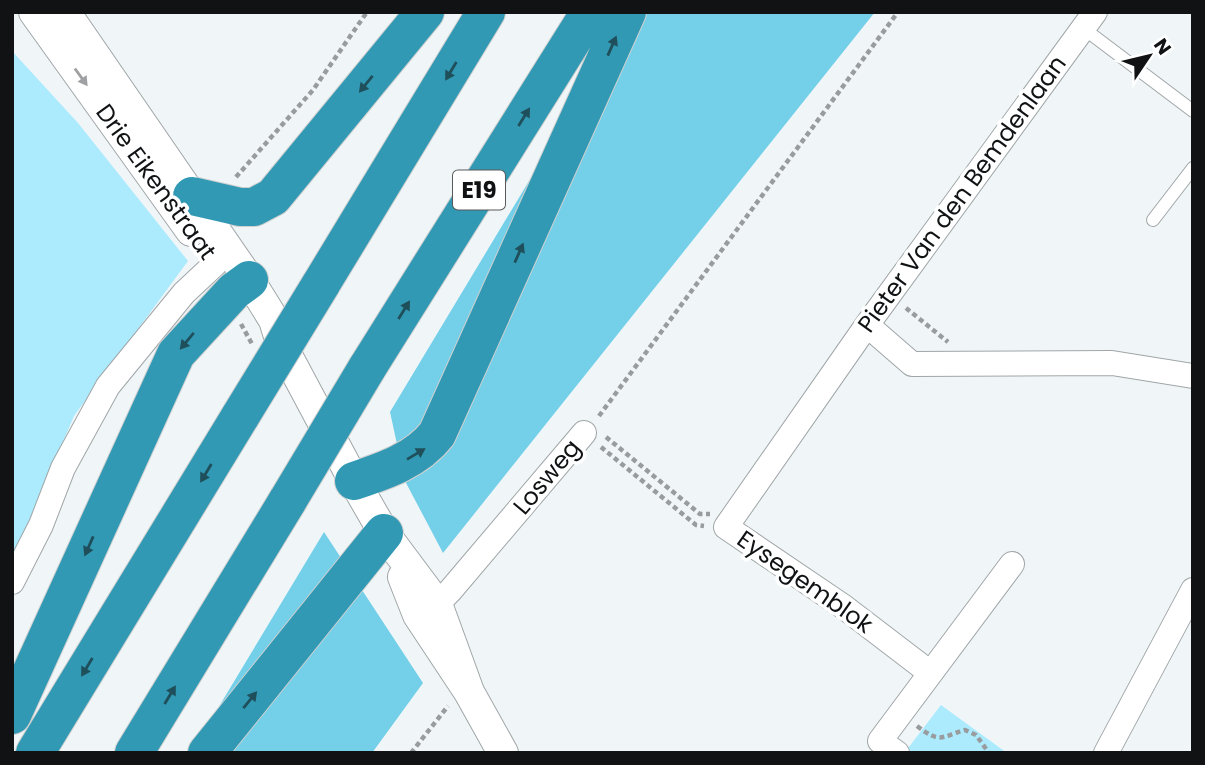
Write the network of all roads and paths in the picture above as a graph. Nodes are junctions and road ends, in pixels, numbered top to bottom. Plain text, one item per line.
1 (34, 12) edge
2 (65, 12) edge
3 (367, 12) edge
4 (425, 12) edge
5 (486, 12) edge
6 (590, 12) edge
7 (627, 12) edge
8 (898, 12) edge
9 (1089, 20) edge
10 (1193, 111) edge
11 (1193, 168) edge
12 (231, 183) dead end
13 (192, 196) junction
14 (1153, 220) dead end
15 (232, 278) junction
16 (889, 294) junction
17 (867, 325) junction
18 (962, 363) junction
19 (1193, 376) edge
20 (831, 378) joint
21 (588, 429) junction
22 (354, 481) junction
23 (730, 519) junction
24 (384, 533) junction
25 (1012, 564) dead end
26 (12, 582) edge
27 (1193, 590) edge
28 (428, 609) junction
29 (929, 672) junction
30 (458, 699) junction
31 (900, 713) junction
32 (12, 715) edge
33 (35, 753) edge
34 (134, 753) edge
35 (207, 753) edge
36 (411, 753) edge
37 (503, 753) edge
38 (897, 753) edge
39 (989, 753) edge
40 (1106, 753) edge

1 -> 15 street, Drie Eikenstraat
2 - 13 street, Drie Eikenstraat
3 - 12 path
4 -> 13 highway
5 -> 33 highway, bridge
34 -> 6 highway, E19, bridge
22 -> 7 highway
8 - 21 path
9 - 10 lane
9 - 16 street, Pieter Van den Bemdenlaan
11 - 14 lane
13 - 15 street, Drie Eikenstraat
15 - 22 street, Drie Eikenstraat
15 - 26 street
15 -> 32 highway
16 - 17 street, Pieter Van den Bemdenlaan
16 - 18 path
17 - 18 street
17 - 20 street, Pieter Van den Bemdenlaan
18 - 19 street
20 - 23 street, Eysegemblok
21 - 23 path
21 - 23 path, Losweg
21 - 28 street, Losweg
22 - 24 street, Drie Eikenstraat
23 - 29 street, Eysegemblok
24 - 28 street, Drie Eikenstraat
35 -> 24 highway
25 - 29 street
27 - 40 street
28 - 30 street, Drie Eikenstraat
29 - 31 street
30 - 36 path
30 - 37 street, Drie Eikenstraat
31 - 38 street
31 - 39 path

